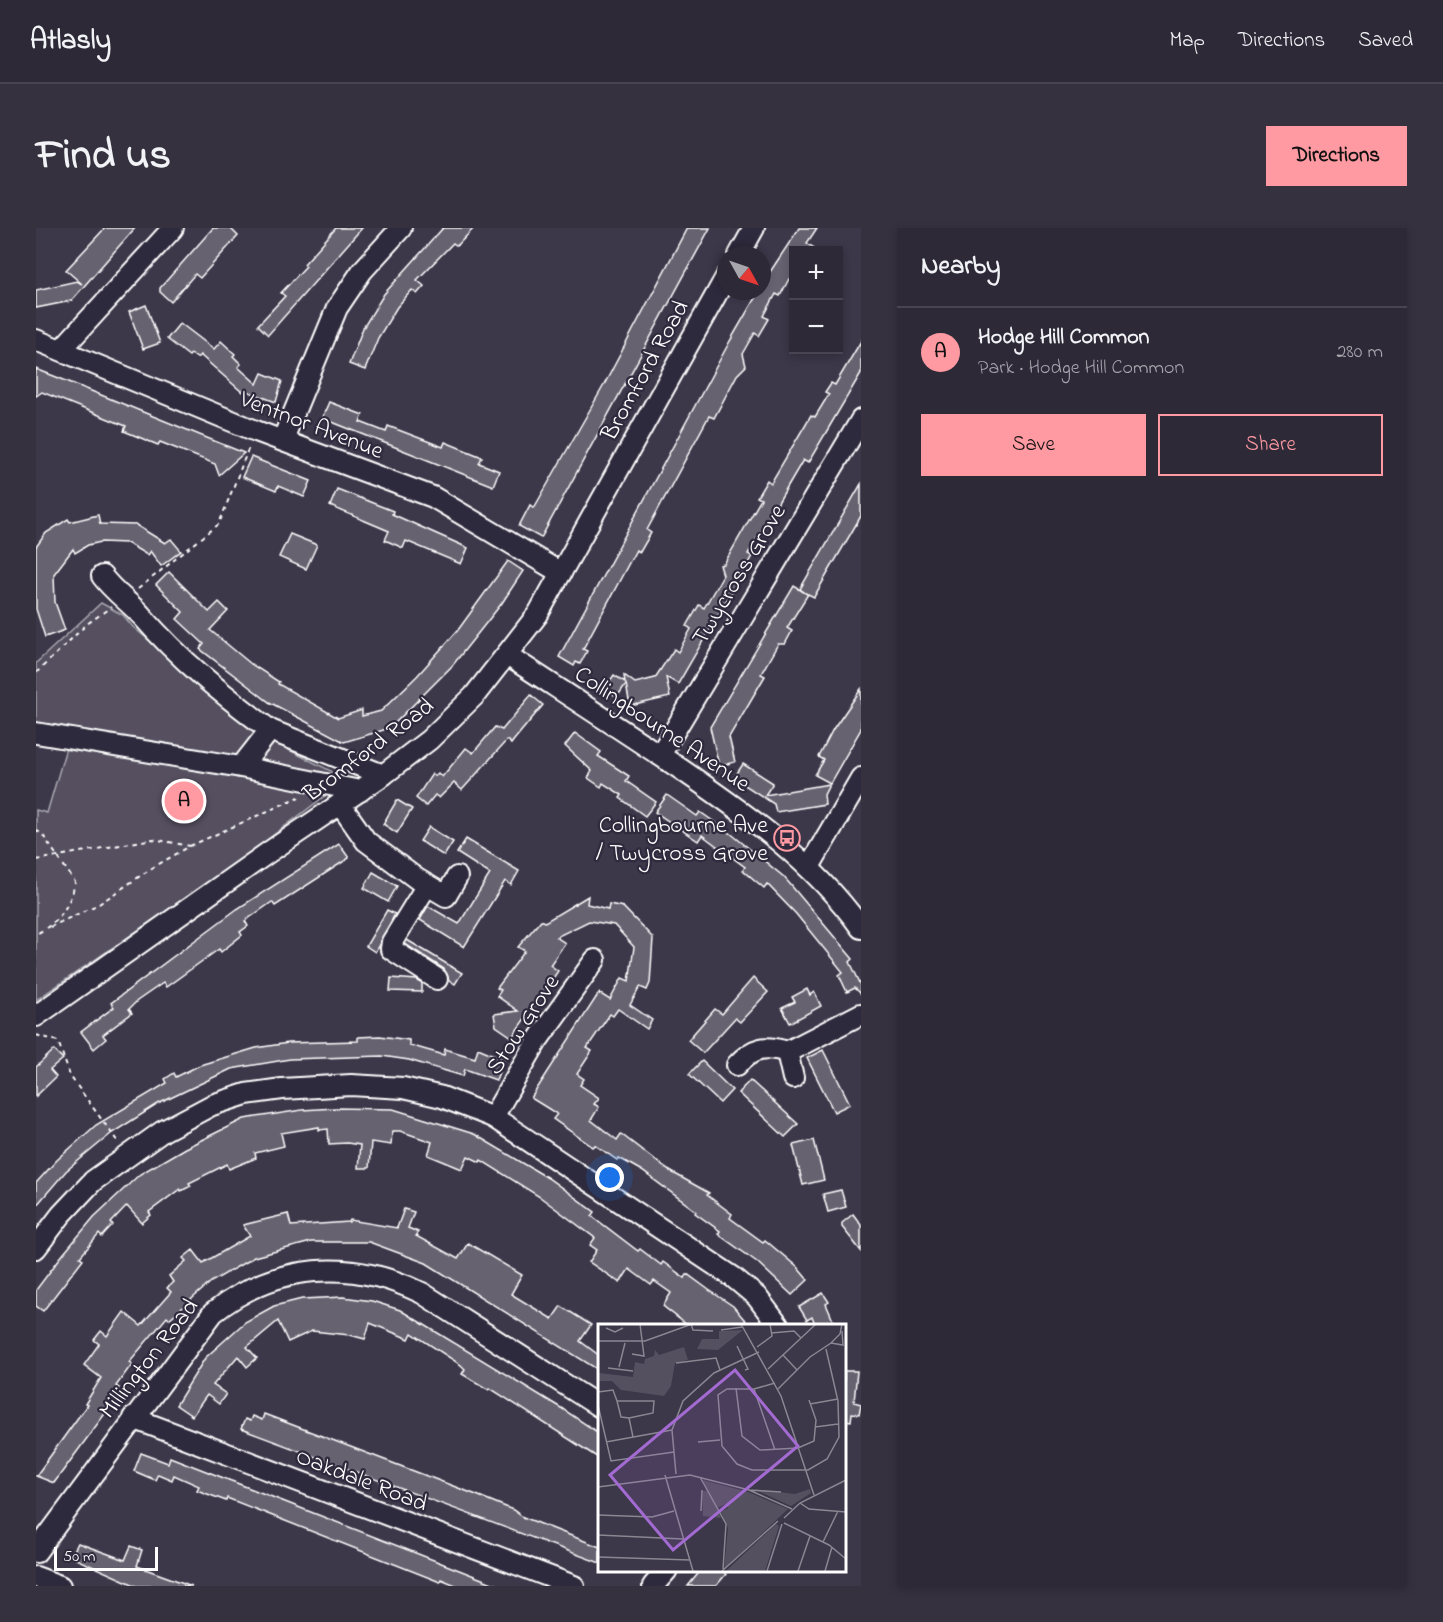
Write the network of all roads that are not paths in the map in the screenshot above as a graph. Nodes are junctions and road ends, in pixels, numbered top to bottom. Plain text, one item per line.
1 (173, 228) edge
2 (401, 228) edge
3 (754, 228) edge
4 (744, 246) edge
5 (717, 293) edge
6 (36, 340) edge
7 (61, 350) junction
8 (861, 420) edge
9 (284, 440) junction
10 (561, 573) junction
11 (102, 576) dead end
12 (507, 655) junction
13 (270, 730) junction
14 (36, 733) edge
15 (660, 755) junction
16 (241, 767) junction
17 (383, 775) junction
18 (861, 778) edge
19 (360, 791) junction
20 (340, 804) junction
21 (809, 867) junction
22 (457, 877) dead end
23 (427, 885) junction
24 (861, 928) edge
25 (595, 960) dead end
26 (437, 979) dead end
27 (861, 1014) edge
28 (36, 1016) edge
29 (787, 1052) junction
30 (737, 1065) dead end
31 (793, 1078) dead end
32 (494, 1117) junction
33 (36, 1248) edge
34 (777, 1324) edge
35 (598, 1406) edge
36 (133, 1418) junction
37 (36, 1552) edge
38 (665, 1571) edge
39 (36, 1577) edge
40 (60, 1586) edge
41 (574, 1586) edge
42 (653, 1586) edge

1 - 7 street
2 - 9 street
3 - 4 street
5 - 10 street, Bromford Road
6 - 7 street, Ventnor Avenue
7 - 9 street, Ventnor Avenue
8 - 15 street, Twycross Grove
9 - 10 street, Ventnor Avenue
10 - 12 street, Bromford Road
11 - 13 street
12 - 15 street, Collingbourne Avenue
12 - 17 street, Bromford Road
13 - 16 street
13 - 17 street
14 - 16 street
15 - 21 street, Collingbourne Avenue
16 - 19 street
17 - 19 street, Bromford Road
18 - 21 street
19 - 20 street, Bromford Road
20 - 23 street
20 - 28 street, Bromford Road
21 - 24 street, Collingbourne Avenue
22 - 23 street
23 - 26 street
25 - 32 street, Stow Grove
27 - 29 street
29 - 30 street
29 - 31 street
32 - 33 street
32 - 34 street
35 - 36 street, Millington Road
36 - 37 street, Millington Road
36 - 41 street, Oakdale Road
38 - 42 street
39 - 40 street

